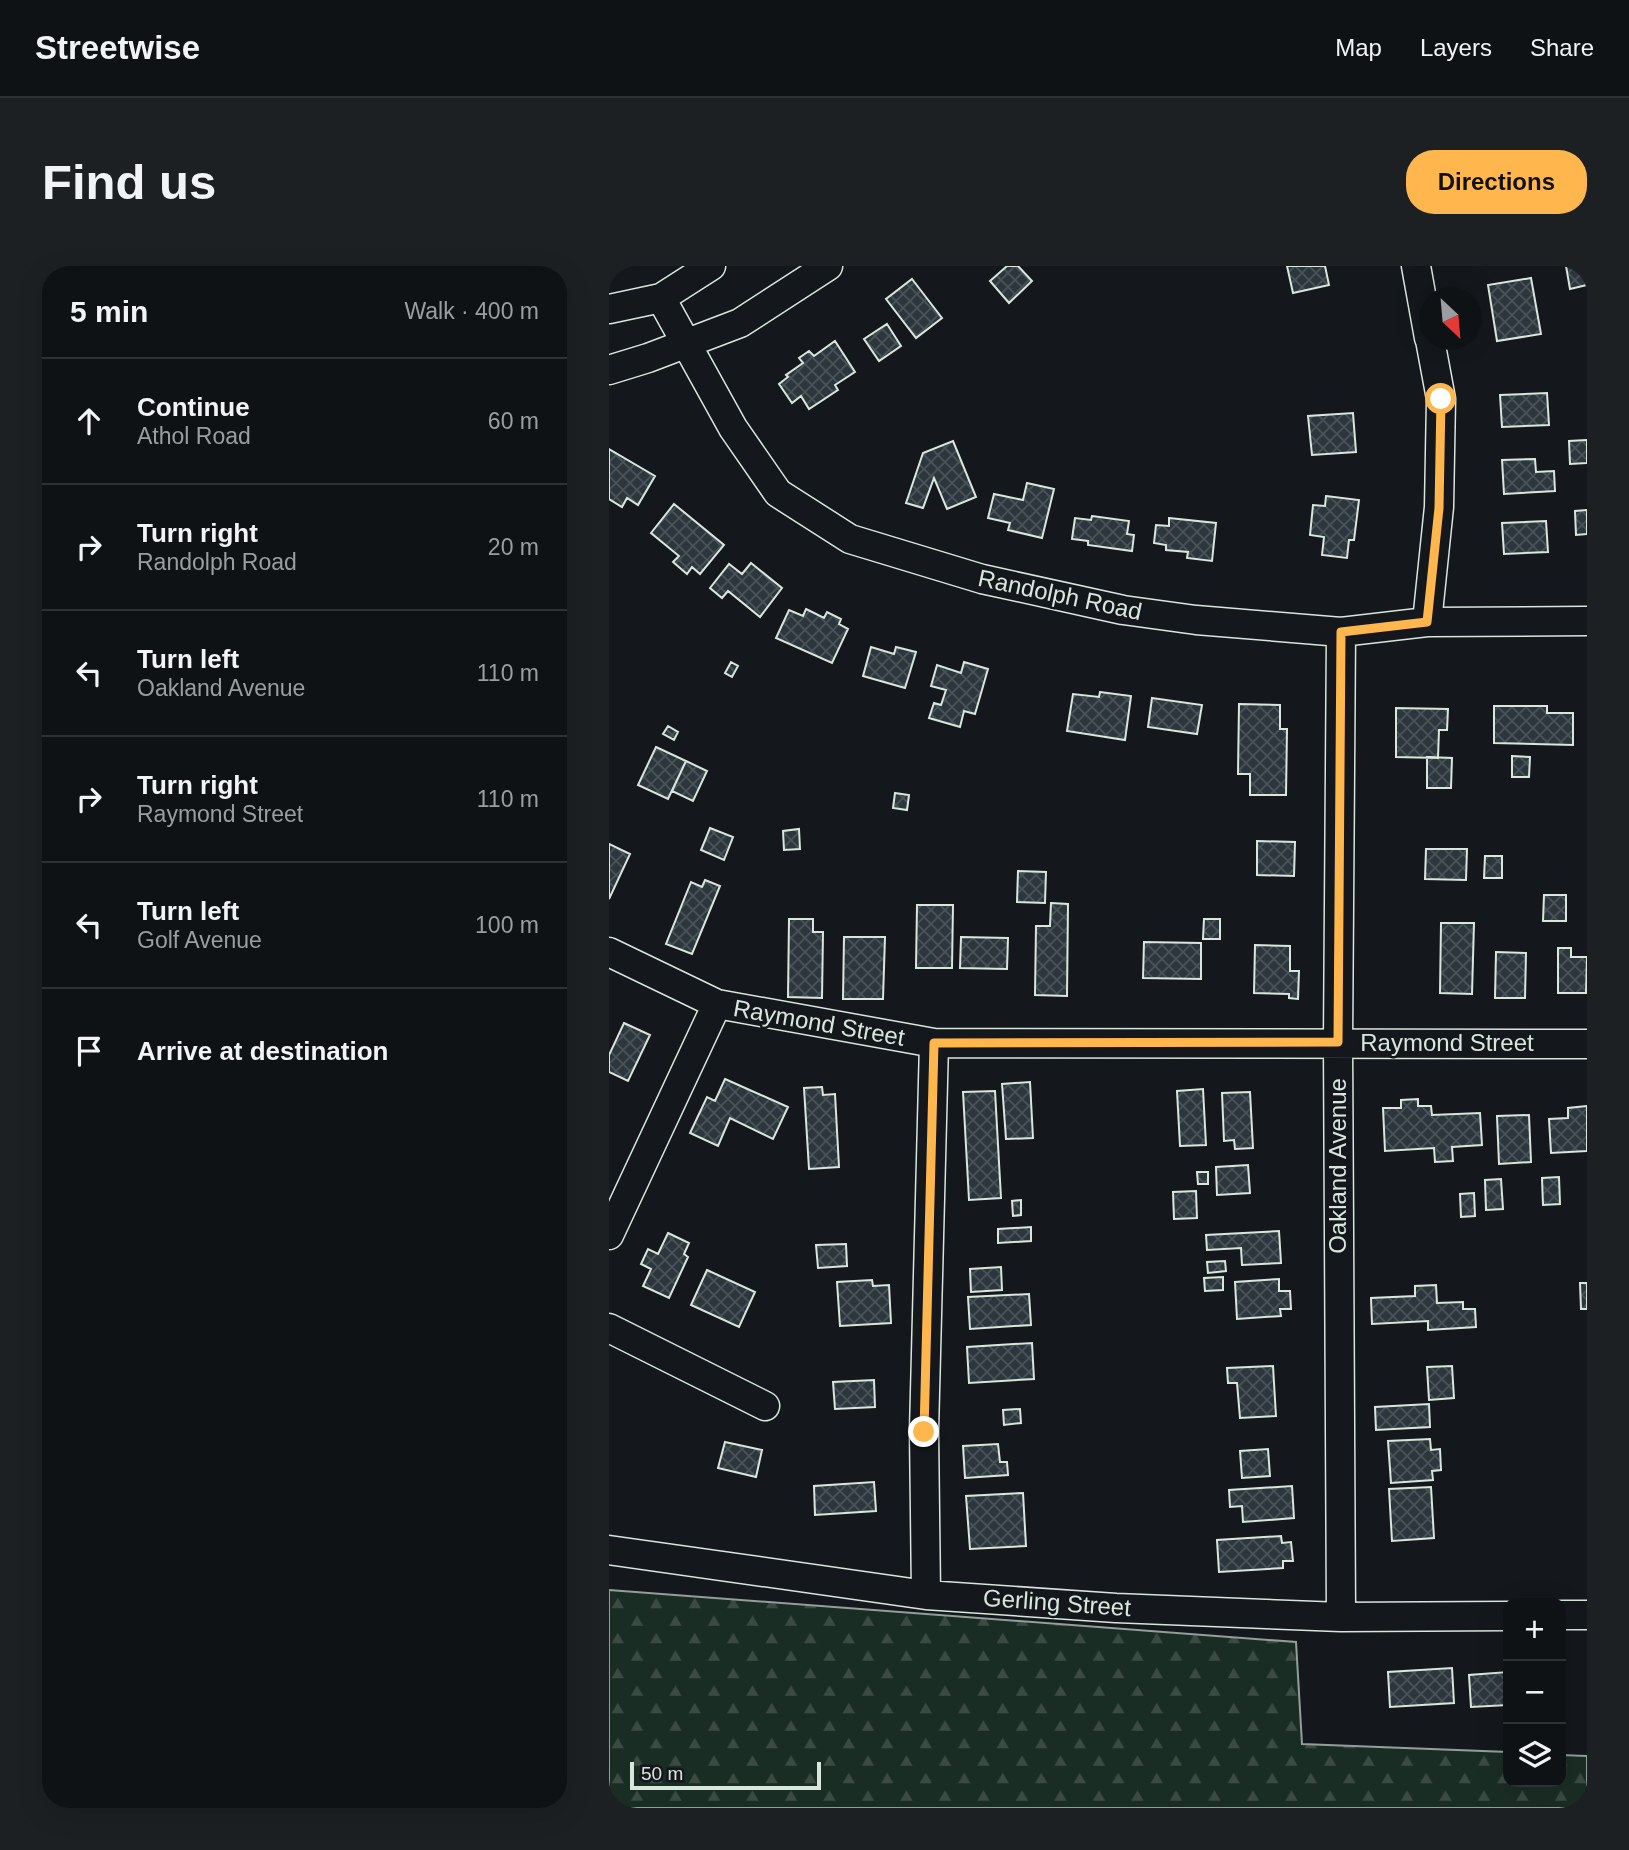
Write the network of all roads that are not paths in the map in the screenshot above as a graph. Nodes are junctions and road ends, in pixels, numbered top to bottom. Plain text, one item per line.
1 (711, 266) edge
2 (828, 266) edge
3 (1416, 266) edge
4 (1420, 287) edge
5 (661, 298) junction
6 (609, 309) edge
7 (684, 344) junction
8 (1432, 350) edge
9 (609, 370) edge
10 (1587, 621) edge
11 (1427, 622) junction
12 (1341, 632) junction
13 (609, 952) edge
14 (717, 1004) junction
15 (1338, 1042) junction
16 (934, 1043) junction
17 (1587, 1044) edge
18 (609, 1235) edge
19 (609, 1328) edge
20 (765, 1406) dead end
21 (609, 1550) edge
22 (926, 1595) junction
23 (1566, 1615) edge
24 (1587, 1615) edge
25 (1503, 1616) edge
26 (1341, 1617) junction

1 - 5 street
2 - 7 street
3 - 4 street
5 - 6 street
5 - 7 street, Randolph Road
7 - 9 street
7 - 12 street, Randolph Road
8 - 11 street
10 - 11 street, Randolph Road
11 - 12 street, Randolph Road
12 - 15 street, Oakland Avenue
13 - 14 street, Raymond Street
14 - 16 street, Raymond Street
14 - 18 street
15 - 16 street, Raymond Street
15 - 17 street, Raymond Street
15 - 26 street, Oakland Avenue
16 - 22 street
19 - 20 street
21 - 22 street, Gerling Street
22 - 26 street, Gerling Street
23 - 24 street
25 - 26 street, Gerling Street

